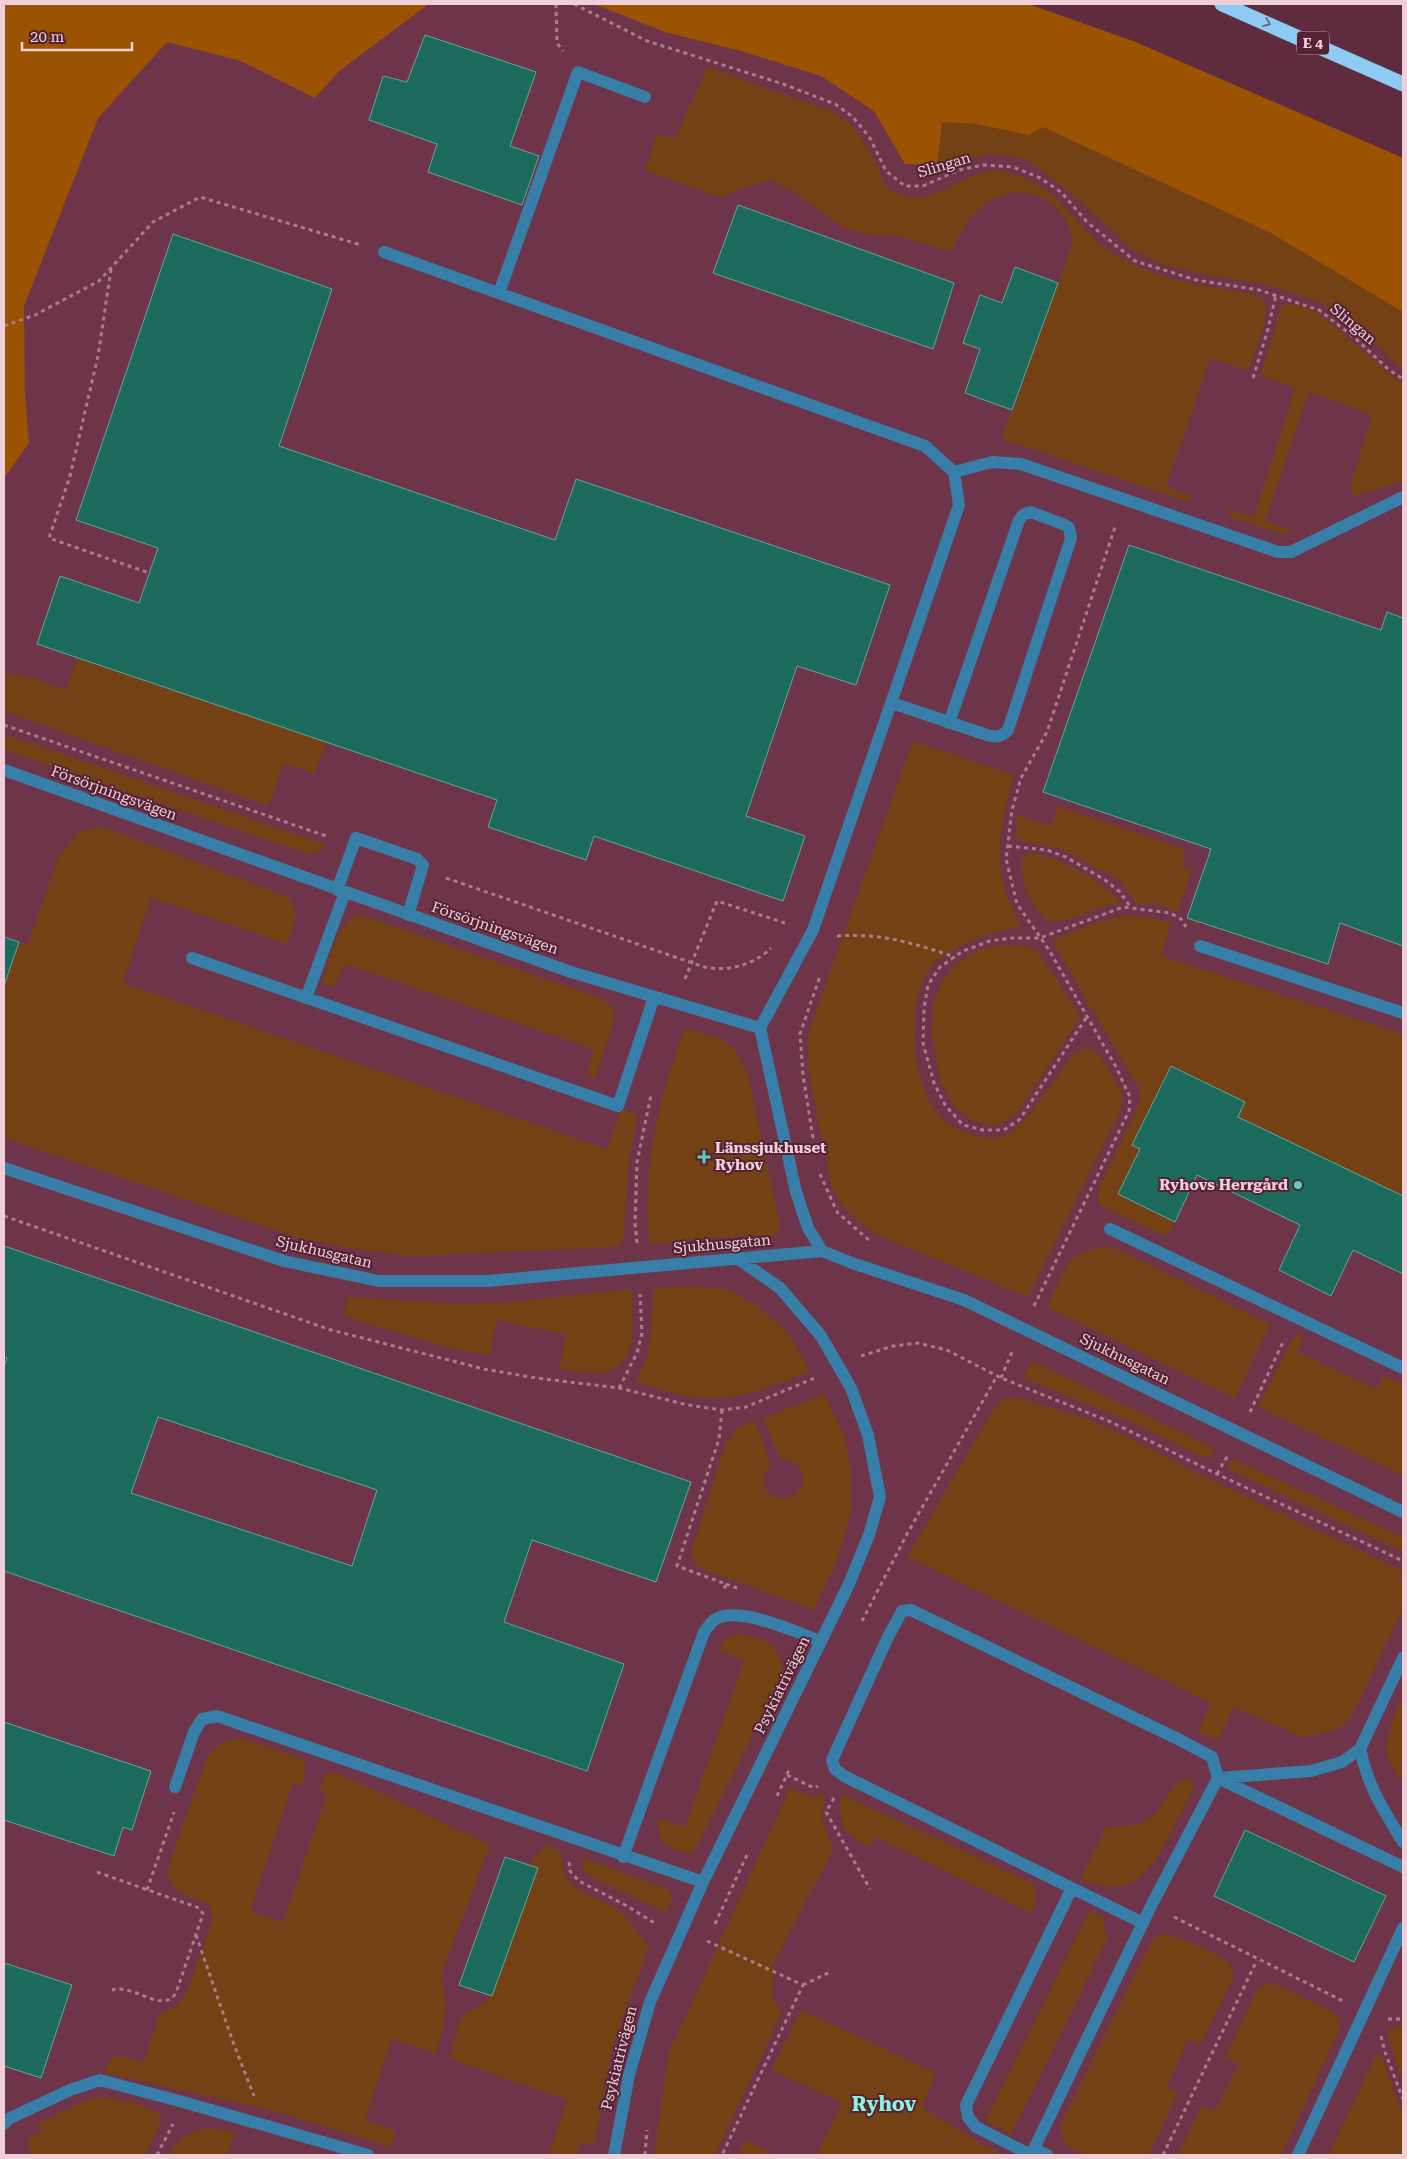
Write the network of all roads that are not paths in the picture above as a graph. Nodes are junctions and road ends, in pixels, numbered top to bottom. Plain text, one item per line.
1 (1222, 4) edge
2 (1403, 84) edge
3 (644, 97) dead end
4 (384, 252) road end
5 (499, 293) junction
6 (954, 472) junction
7 (1403, 497) edge
8 (892, 704) junction
9 (949, 723) junction
10 (4, 770) edge
11 (341, 891) junction
12 (408, 915) junction
13 (1200, 946) road end
14 (192, 958) dead end
15 (654, 996) junction
16 (306, 998) junction
17 (1403, 1013) edge
18 (760, 1028) junction
19 (4, 1168) edge
20 (1110, 1229) dead end
21 (822, 1251) junction
22 (737, 1258) junction
23 (1403, 1368) edge
24 (1403, 1512) edge
25 (821, 1642) junction
26 (1403, 1658) edge
27 (1360, 1748) junction
28 (1218, 1778) junction
29 (175, 1788) road end
30 (1403, 1842) edge
31 (624, 1857) junction
32 (1403, 1867) edge
33 (703, 1882) junction
34 (1072, 1888) junction
35 (1143, 1923) junction
36 (1403, 1928) edge
37 (4, 2124) edge
38 (1032, 2153) edge
39 (368, 2155) edge
40 (614, 2155) edge
41 (1047, 2155) edge
42 (1298, 2155) edge

1 -> 2 highway, E 4
3 - 5 street
4 - 5 street
5 - 6 street
6 - 7 street
6 - 8 street
8 - 9 street
8 - 18 street
9 - 9 street
10 - 11 street, Försörjningsvägen
11 - 12 street, Försörjningsvägen
11 - 12 street
11 - 16 street
12 - 15 street, Försörjningsvägen
13 - 17 street
14 - 16 street
15 - 16 street
15 - 18 street, Försörjningsvägen
18 - 21 street
19 - 22 street, Sjukhusgatan
20 - 23 street
21 - 22 street, Sjukhusgatan
21 - 24 street, Sjukhusgatan
22 - 25 street, Psykiatrivägen
25 - 31 street
25 - 33 street, Psykiatrivägen
26 - 27 street
27 - 28 street
27 - 30 street
28 - 32 street
28 - 34 street
28 - 35 street
29 - 31 street
31 - 33 street
33 - 40 street, Psykiatrivägen
34 - 35 street
34 - 38 street
35 - 38 street
36 - 42 street
37 - 39 street
38 - 41 street

